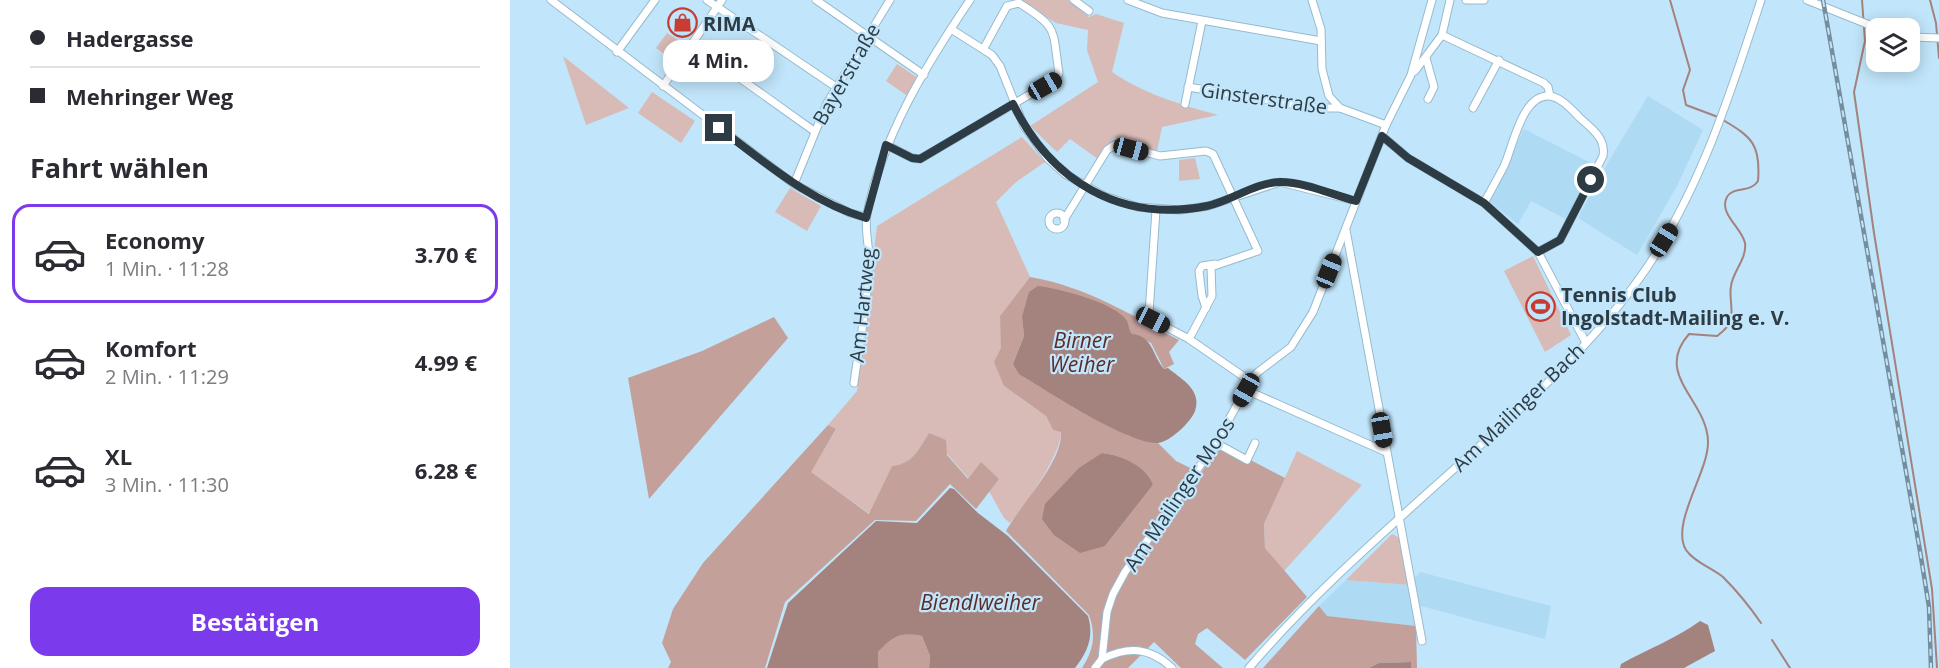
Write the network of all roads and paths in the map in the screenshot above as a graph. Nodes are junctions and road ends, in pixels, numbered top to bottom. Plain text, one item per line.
1 (551, 0) edge
2 (655, 0) edge
3 (707, 0) edge
4 (722, 0) edge
5 (816, 0) edge
6 (890, 0) edge
7 (970, 0) edge
8 (1074, 0) edge
9 (1128, 0) edge
10 (1312, 0) edge
11 (1432, 0) edge
12 (1450, 0) edge
13 (1466, 0) edge
14 (1484, 0) edge
15 (1761, 0) edge
16 (1807, 0) edge
17 (718, 7) junction
18 (1089, 11) dead end
19 (1202, 21) junction
20 (1866, 25) edge
21 (951, 29) junction
22 (1424, 35) junction
23 (1442, 35) junction
24 (867, 36) junction
25 (1920, 38) edge
26 (1939, 38) edge
27 (1321, 41) junction
28 (692, 44) junction
29 (984, 48) junction
30 (617, 52) junction
31 (1426, 58) junction
32 (1499, 60) junction
33 (924, 75) junction
34 (1411, 75) junction
35 (663, 86) junction
36 (836, 87) junction
37 (1188, 87) junction
38 (1550, 96) junction
39 (1428, 99) dead end
40 (1013, 104) junction
41 (1185, 104) dead end
42 (1340, 108) junction
43 (1473, 108) dead end
44 (1386, 125) junction
45 (814, 131) junction
46 (1382, 136) junction
47 (886, 145) junction
48 (794, 184) junction
49 (1085, 188) junction
50 (1235, 198) junction
51 (1356, 201) junction
52 (1484, 203) junction
53 (1156, 210) junction
54 (866, 218) junction
55 (1064, 220) dead end
56 (1346, 229) junction
57 (1538, 252) junction
58 (1189, 339) junction
59 (1586, 343) junction
60 (1250, 381) junction
61 (854, 383) dead end
62 (1246, 390) junction
63 (1216, 443) junction
64 (1255, 443) dead end
65 (1386, 452) junction
66 (1400, 517) junction
67 (1422, 641) dead end
68 (1102, 659) junction
69 (1095, 668) edge
70 (1172, 668) edge
71 (1249, 668) edge

1 - 30 street
2 - 30 street
3 - 17 street
4 - 17 street
5 - 24 street
6 - 24 street, Bayerstraße
7 - 21 street, Am Hartweg
8 - 18 street
9 - 19 street
10 - 27 street
11 - 22 street, Am Mailinger Moos
12 - 23 street, Am Mailinger Moos
13 - 14 street
15 - 59 street, Am Mailinger Bach
16 - 20 street
17 - 28 street
17 - 36 street
19 - 27 street
19 - 37 street, Ginsterstraße
21 - 29 street
21 - 33 street, Am Hartweg
22 - 23 street
22 - 34 street, Am Mailinger Moos
23 - 31 street, Am Mailinger Moos
23 - 32 street
24 - 33 street
24 - 36 street, Bayerstraße
25 - 26 street
27 - 42 street
28 - 35 street
28 - 45 street
29 - 40 street
29 - 40 street
30 - 35 street
31 - 34 street, Am Mailinger Moos
31 - 39 street
32 - 38 street
32 - 43 street
33 - 47 street, Am Hartweg
34 - 44 street, Am Mailinger Moos
35 - 48 street
36 - 45 street, Bayerstraße
37 - 41 street, Ginsterstraße
37 - 42 street, Ginsterstraße
38 - 52 street
38 - 57 street
40 - 47 street
40 - 49 street
42 - 44 street, Ginsterstraße
44 - 46 street, Am Mailinger Moos
45 - 48 street, Bayerstraße
46 - 51 street, Am Mailinger Moos
46 - 52 street
47 - 54 street, Am Hartweg
48 - 54 street
49 - 50 street
49 - 53 street
49 - 55 street
50 - 51 street
50 - 53 street
50 - 58 street
51 - 56 street, Am Mailinger Moos
52 - 57 street
53 - 58 street
54 - 61 street, Am Hartweg
56 - 60 street, Am Mailinger Moos
56 - 65 street
57 - 59 street
58 - 60 street
59 - 66 street, Am Mailinger Bach
60 - 62 street, Am Mailinger Moos
62 - 63 street, Am Mailinger Moos
62 - 65 street
63 - 64 street
63 - 68 street, Am Mailinger Moos
65 - 66 street
66 - 67 street
66 - 71 street, Am Mailinger Bach
68 - 69 street
68 - 70 street

